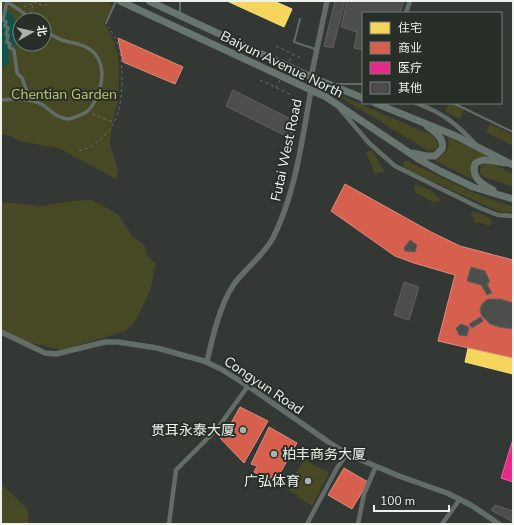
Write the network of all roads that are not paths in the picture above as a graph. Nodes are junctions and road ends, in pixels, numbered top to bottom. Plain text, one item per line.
1 (6, 1) edge
2 (116, 1) edge
3 (120, 1) edge
4 (149, 1) edge
5 (180, 1) edge
6 (327, 1) edge
7 (410, 1) edge
8 (22, 12) edge
9 (406, 12) edge
10 (180, 15) junction
11 (300, 19) dead end
12 (106, 22) road end
13 (52, 34) edge
14 (316, 50) junction
15 (311, 76) junction
16 (328, 84) junction
17 (362, 84) edge
18 (311, 90) junction
19 (362, 94) edge
20 (353, 95) junction
21 (362, 98) edge
22 (1, 100) edge
23 (28, 100) junction
24 (335, 103) junction
25 (378, 104) edge
26 (419, 104) edge
27 (454, 104) edge
28 (421, 121) junction
29 (513, 132) edge
30 (479, 147) junction
31 (407, 152) junction
32 (512, 165) edge
33 (510, 198) edge
34 (513, 216) edge
35 (1, 332) edge
36 (207, 362) junction
37 (248, 386) junction
38 (347, 454) junction
39 (376, 466) junction
40 (460, 499) junction
41 (169, 524) edge
42 (308, 524) edge
43 (358, 524) edge
44 (442, 524) edge
45 (499, 524) edge

1 - 8 street
1 - 23 street
2 - 12 lane
3 - 18 highway, Baiyun Avenue North
4 - 10 highway, Baiyun Avenue North
5 - 10 lane
6 - 14 street
7 - 9 street
10 - 15 highway, Baiyun Avenue North
11 - 14 lane
13 - 23 street
14 - 15 street
15 - 16 highway, Baiyun Avenue North
16 - 17 lane
16 - 20 highway, Baiyun Avenue North
18 - 24 highway, Baiyun Avenue North
18 - 36 street, Futai West Road
19 - 20 street
20 - 21 highway, Baiyun Avenue North
22 - 23 street
24 - 31 highway, Baiyun Avenue North
24 - 34 street
25 - 28 highway
26 - 30 street
27 - 29 lane
28 - 30 highway
28 - 31 highway
30 - 32 highway
31 - 33 highway, Baiyun Avenue North
32 - 33 highway
35 - 36 street, Congyun Road
36 - 37 street, Congyun Road
37 - 38 street, Congyun Road
37 - 41 street
38 - 39 street, Congyun Road
38 - 42 street
39 - 40 street, Congyun Road
39 - 43 street
40 - 44 street
40 - 45 street, Congyun Road

